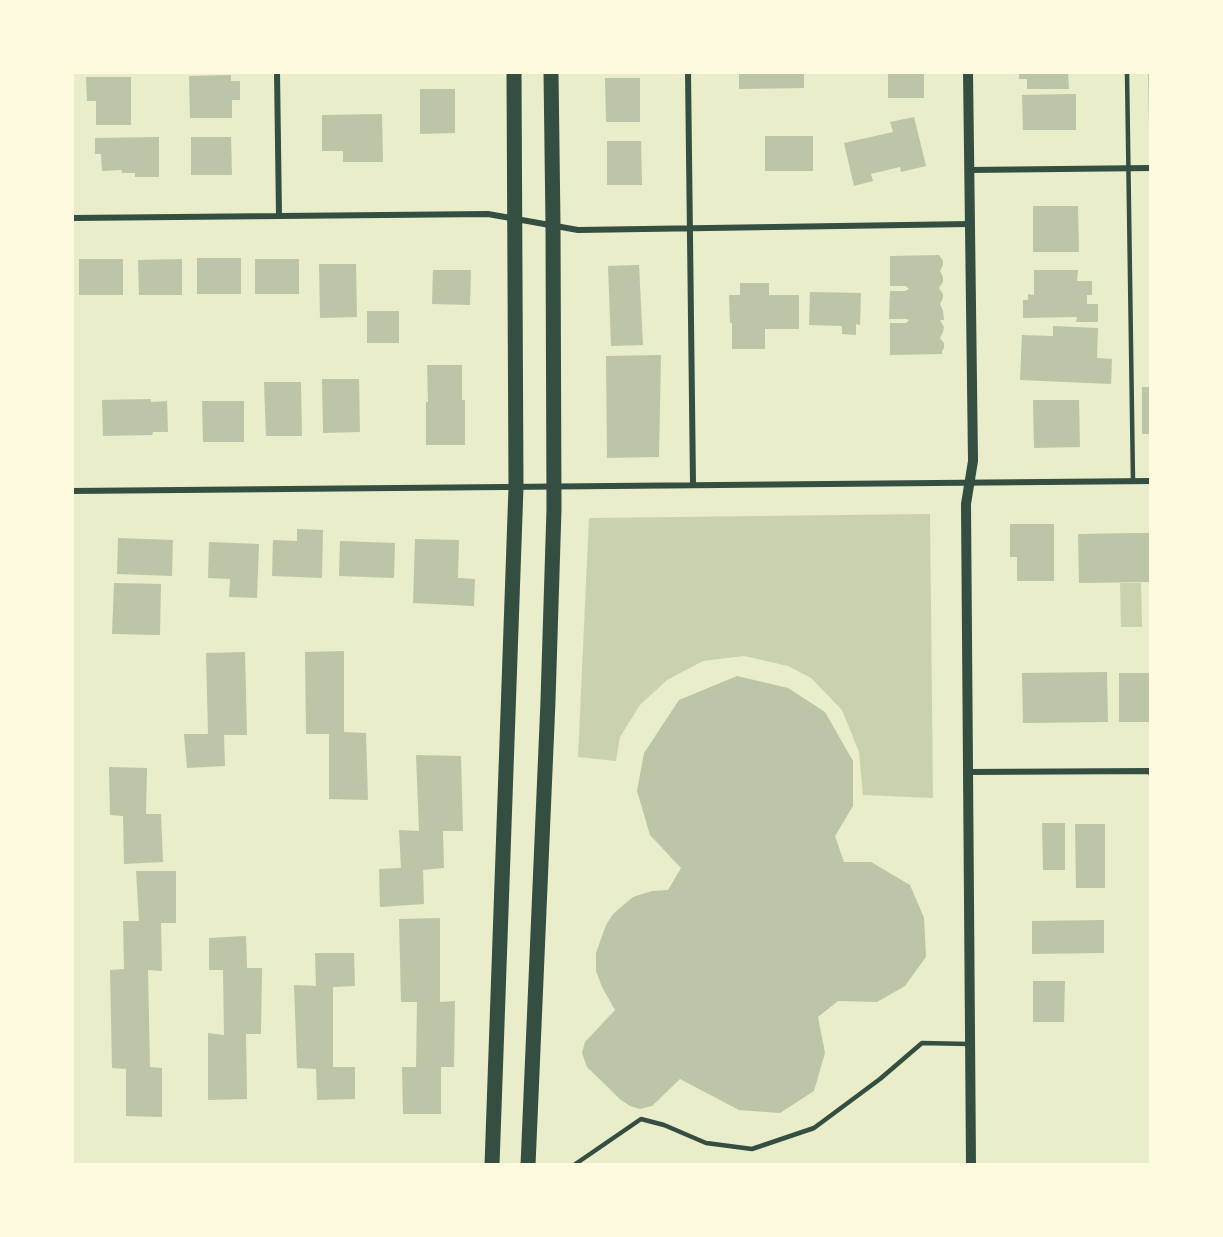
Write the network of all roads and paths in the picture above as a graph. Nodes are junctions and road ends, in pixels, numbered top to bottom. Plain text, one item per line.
1 (277, 72) edge
2 (514, 72) edge
3 (551, 72) edge
4 (688, 72) edge
5 (968, 72) edge
6 (1127, 72) edge
7 (1128, 168) junction
8 (1151, 168) edge
9 (969, 170) junction
10 (279, 216) junction
11 (72, 218) edge
12 (515, 219) junction
13 (970, 224) junction
14 (553, 225) junction
15 (690, 227) junction
16 (1133, 481) junction
17 (1151, 481) edge
18 (970, 483) junction
19 (693, 484) junction
20 (553, 486) junction
21 (516, 487) junction
22 (72, 491) edge
23 (967, 772) junction
24 (1151, 772) edge
25 (969, 1044) junction
26 (492, 1165) edge
27 (528, 1165) edge
28 (574, 1165) edge
29 (970, 1165) edge

1 - 10 street
2 - 12 main road
3 - 14 main road
4 - 15 street
5 - 9 street
6 - 7 lane
7 - 8 street
7 - 9 street
7 - 16 lane
9 - 13 street
10 - 11 street
10 - 12 street
12 - 14 street
12 - 21 main road
13 - 15 street
13 - 18 street
14 - 15 street
14 - 20 main road
15 - 19 street
16 - 17 street
16 - 18 street
18 - 19 street
18 - 23 street
19 - 20 street
20 - 21 street
20 - 27 main road
21 - 22 street
21 - 26 main road
23 - 24 street
23 - 25 street
25 - 28 lane
25 - 29 street

